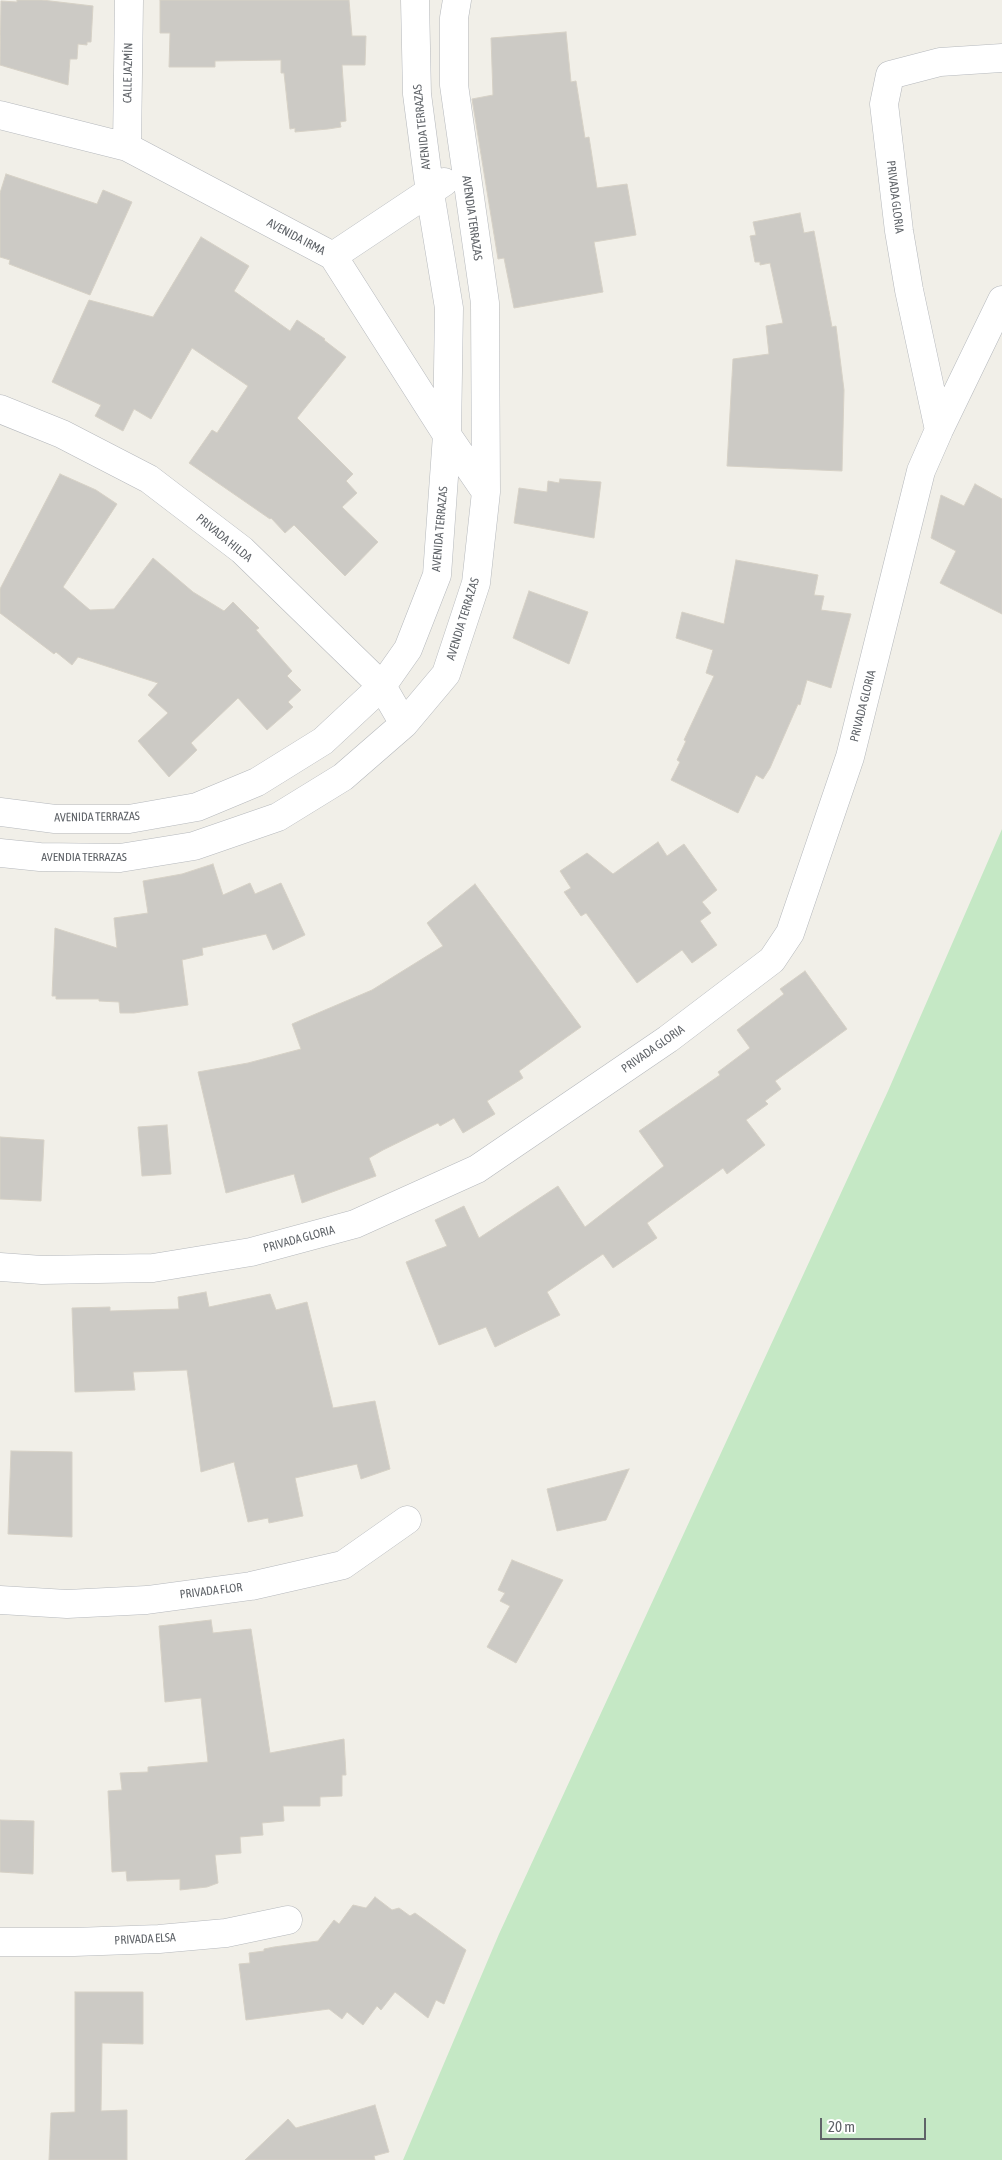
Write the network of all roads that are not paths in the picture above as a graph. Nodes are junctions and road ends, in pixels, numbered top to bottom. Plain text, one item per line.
1 (129, 0) edge
2 (415, 0) edge
3 (456, 0) edge
4 (1002, 58) edge
5 (0, 115) edge
6 (127, 146) junction
7 (465, 167) junction
8 (430, 192) junction
9 (333, 256) junction
10 (1002, 300) edge
11 (0, 409) edge
12 (939, 430) junction
13 (447, 435) junction
14 (486, 492) junction
15 (382, 686) junction
16 (404, 724) junction
17 (0, 812) edge
18 (0, 853) edge
19 (0, 1267) edge
20 (407, 1520) dead end
21 (0, 1600) edge
22 (288, 1920) dead end
23 (0, 1942) edge

1 - 6 street, CALLE JAZMÍN
2 - 8 street, AVENIDA TERRAZAS
3 - 7 street, AVENDIA TERRAZAS
4 - 12 street, PRIVADA GLORIA
5 - 6 street, AVENIDA IRMA
6 - 9 street, AVENIDA IRMA
7 - 8 street
7 - 14 street, AVENDIA TERRAZAS
8 - 9 street
8 - 13 street, AVENIDA TERRAZAS
9 - 13 street, AVENIDA IRMA
10 - 12 street, PRIVADA GLORIA
11 - 15 street, PRIVADA HILDA
12 - 19 street, PRIVADA GLORIA
13 - 14 street, AVENIDA IRMA
13 - 15 street, AVENIDA TERRAZAS
14 - 16 street, AVENDIA TERRAZAS
15 - 16 street, PRIVADA HILDA
15 - 17 street, AVENIDA TERRAZAS
16 - 18 street, AVENDIA TERRAZAS
20 - 21 street, PRIVADA FLOR
22 - 23 street, PRIVADA ELSA

